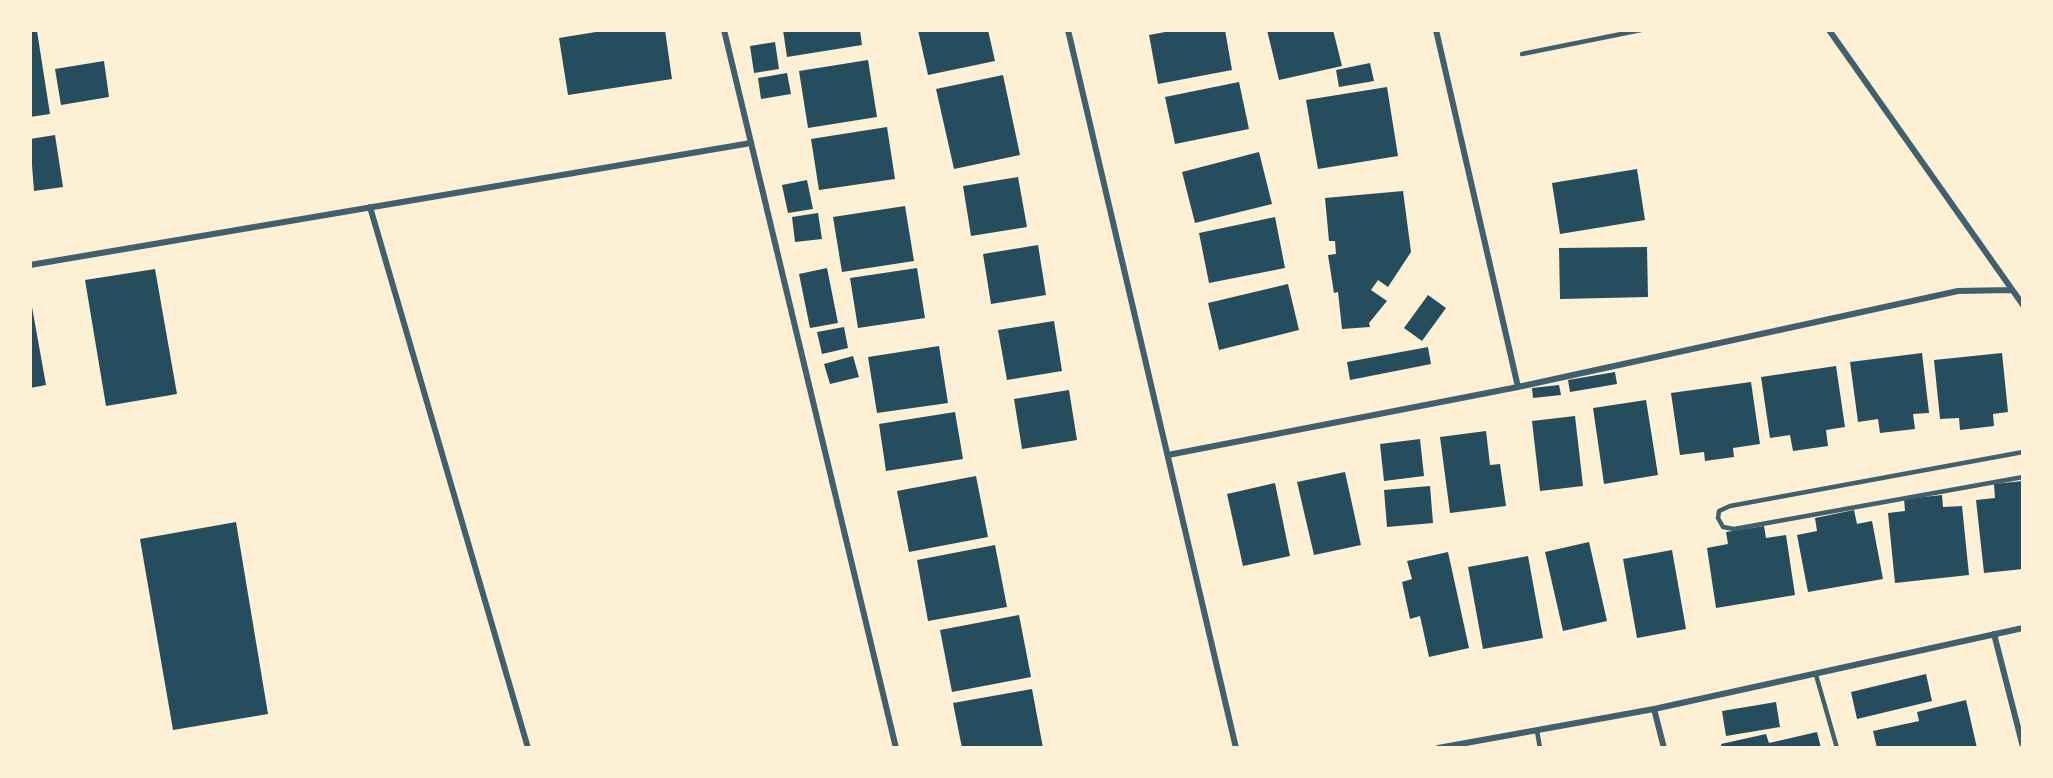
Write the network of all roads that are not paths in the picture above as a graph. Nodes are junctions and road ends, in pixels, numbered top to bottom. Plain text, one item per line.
1 (724, 30) edge
2 (1068, 30) edge
3 (1436, 30) edge
4 (1641, 30) edge
5 (1829, 30) edge
6 (1522, 54) dead end
7 (751, 143) junction
8 (370, 207) junction
9 (30, 265) edge
10 (2012, 290) junction
11 (2023, 305) edge
12 (1518, 387) junction
13 (2023, 452) edge
14 (1168, 455) junction
15 (2023, 477) edge
16 (2023, 628) edge
17 (1994, 634) junction
18 (1816, 675) junction
19 (1654, 710) junction
20 (1536, 730) junction
21 (2023, 747) edge
22 (528, 748) edge
23 (897, 748) edge
24 (1236, 748) edge
25 (1438, 748) edge
26 (1540, 748) edge
27 (1664, 748) edge
28 (1837, 748) edge

1 - 7 street
2 - 14 street
3 - 12 street
4 - 6 lane
5 - 10 street
7 - 8 street
7 - 23 street
8 - 9 street
8 - 22 street
10 - 11 street
10 - 12 street
12 - 14 street
13 - 15 lane
14 - 24 street
16 - 17 street
17 - 18 street
17 - 21 street
18 - 19 street
18 - 28 lane
19 - 20 street
19 - 27 street
20 - 25 street
20 - 26 lane

